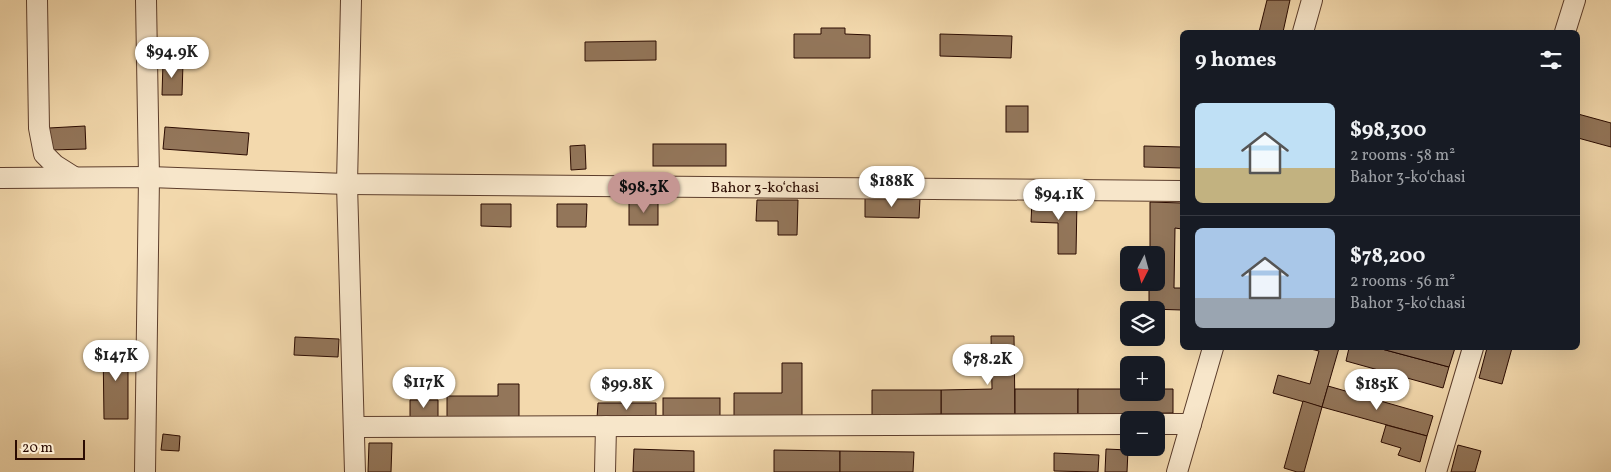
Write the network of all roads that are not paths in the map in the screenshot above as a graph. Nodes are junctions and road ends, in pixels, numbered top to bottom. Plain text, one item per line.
1 (37, 0) edge
2 (146, 0) edge
3 (351, 0) edge
4 (1312, 0) edge
5 (1575, 0) edge
6 (1304, 30) edge
7 (1566, 30) edge
8 (74, 177) junction
9 (149, 177) junction
10 (0, 178) edge
11 (347, 184) junction
12 (1180, 191) edge
13 (1212, 350) edge
14 (1472, 350) edge
15 (1120, 424) edge
16 (1165, 424) edge
17 (1191, 424) junction
18 (606, 426) junction
19 (354, 427) junction
20 (145, 472) edge
21 (354, 472) edge
22 (606, 472) edge
23 (1177, 472) edge
24 (1436, 472) edge

1 - 8 street
2 - 9 street
3 - 11 street
4 - 6 street
5 - 7 street
8 - 9 street, Bahor 3-koʻchasi
8 - 10 street, Bahor 3-koʻchasi
9 - 11 street, Bahor 3-koʻchasi
9 - 20 street
11 - 12 street, Bahor 3-koʻchasi
11 - 19 street
13 - 17 street
14 - 24 street
15 - 18 street
16 - 17 street
17 - 23 street
18 - 19 street
18 - 22 street
19 - 21 street

